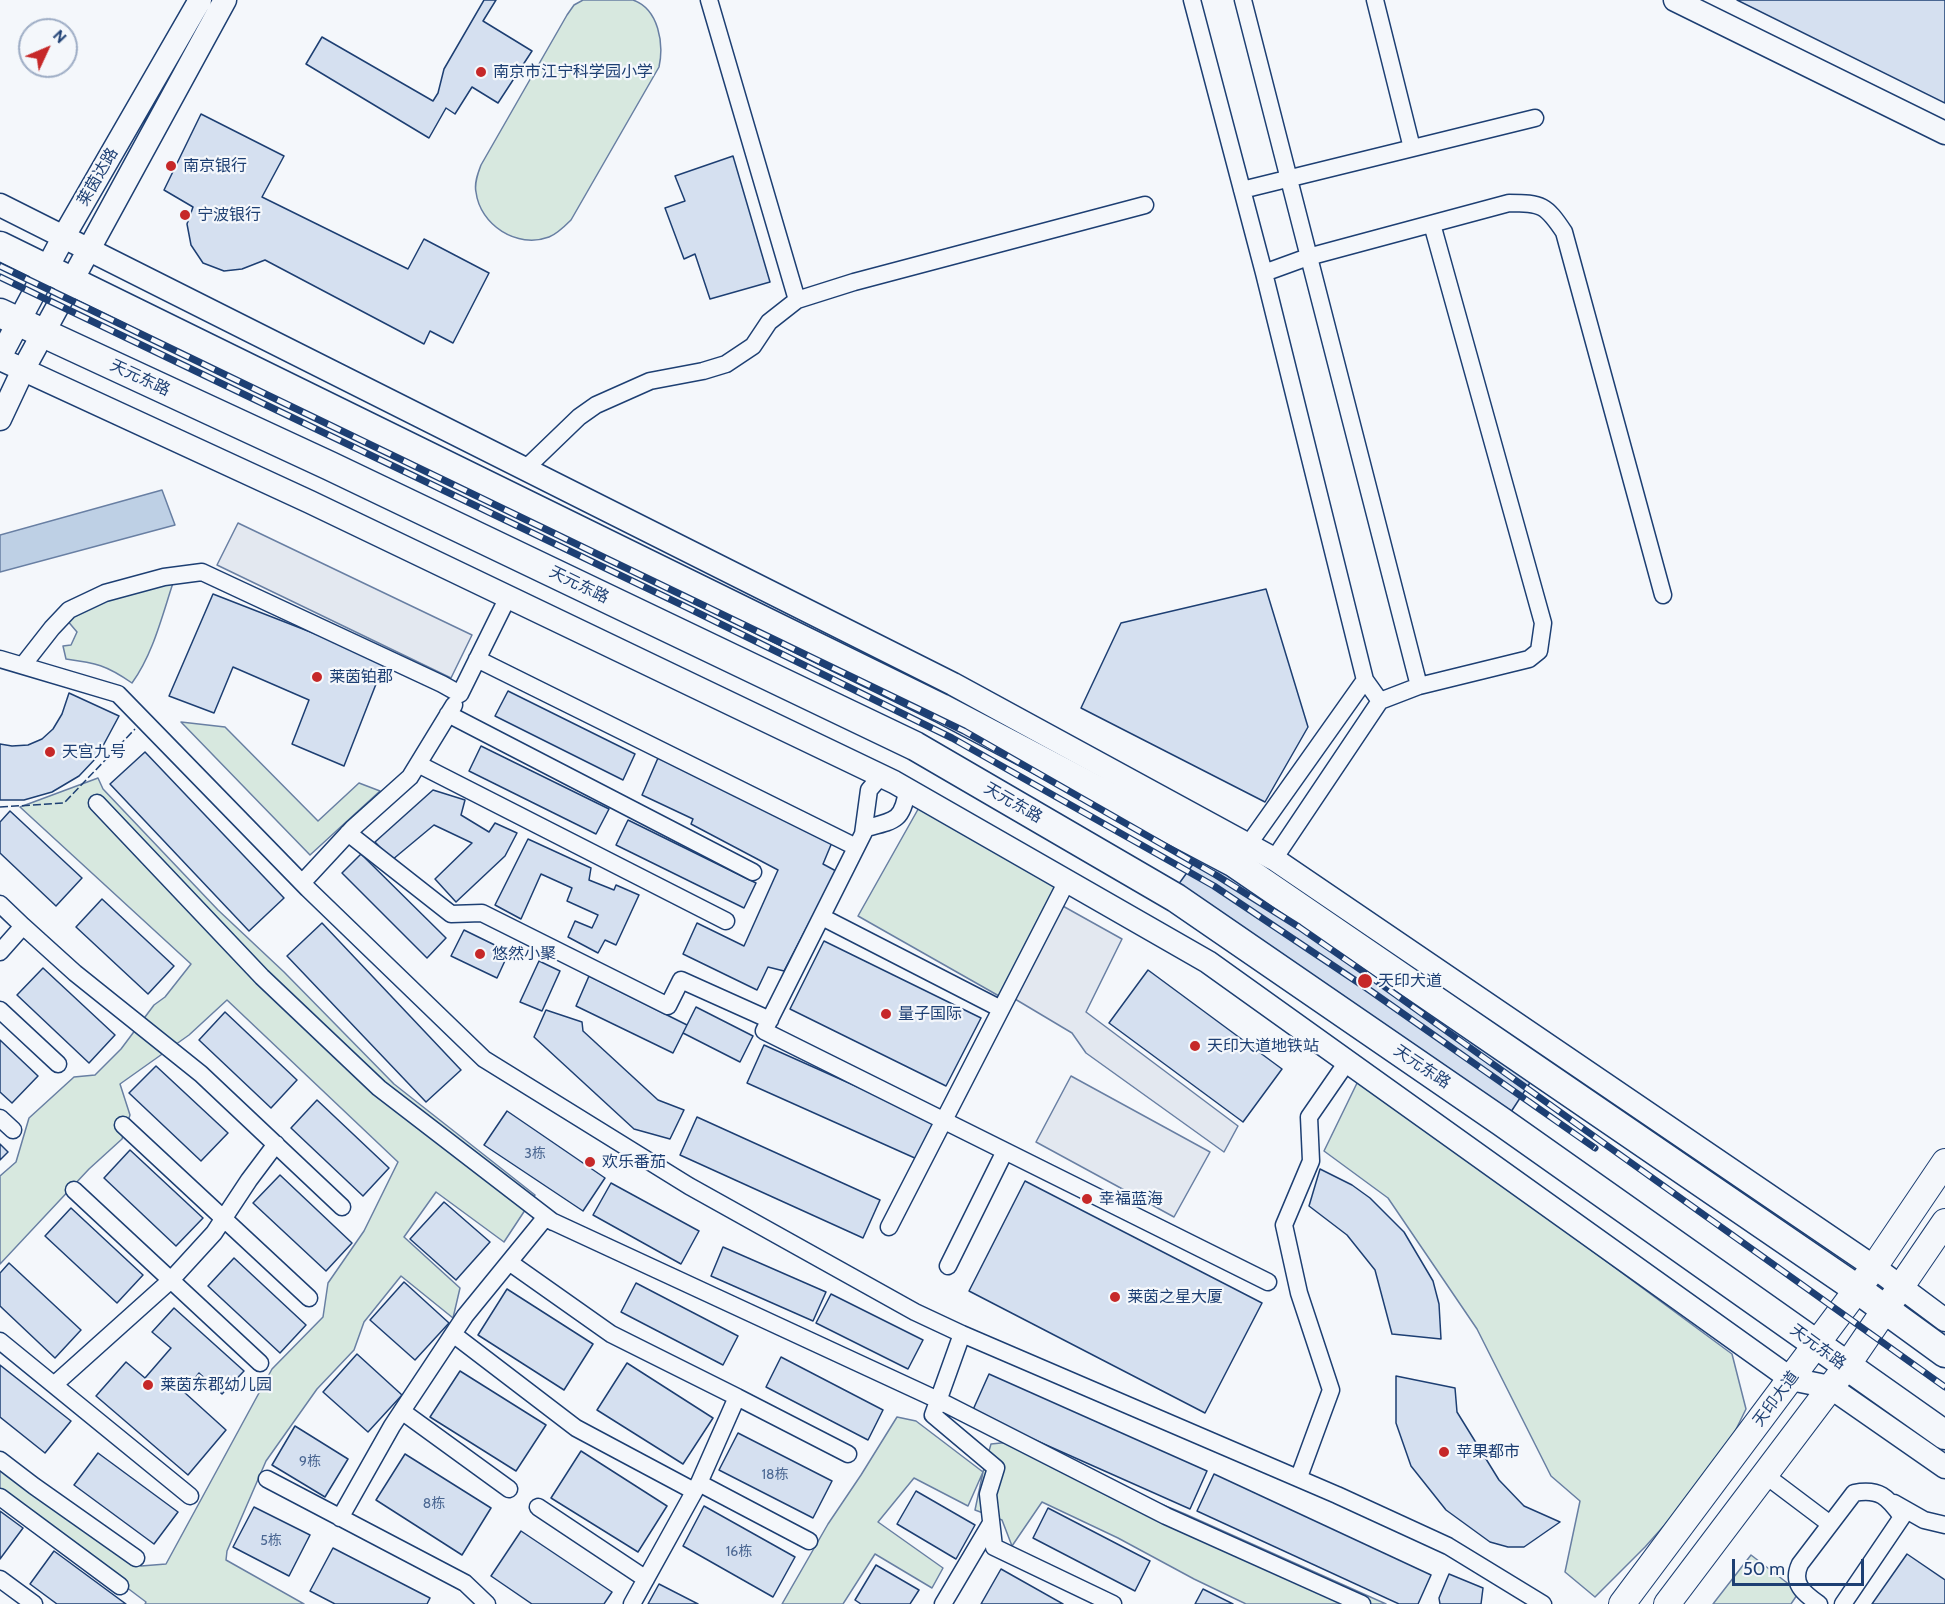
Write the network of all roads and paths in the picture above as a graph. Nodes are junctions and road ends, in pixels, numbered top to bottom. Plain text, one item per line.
1 (200, 0) edge
2 (225, 0) edge
3 (709, 0) edge
4 (1192, 0) edge
5 (1243, 0) edge
6 (1375, 0) edge
7 (1675, 0) edge
8 (1535, 118) dead end
9 (1945, 133) edge
10 (1412, 148) junction
11 (1288, 178) junction
12 (1242, 190) junction
13 (0, 205) edge
14 (1144, 205) dead end
15 (1432, 224) junction
16 (64, 236) junction
17 (0, 246) edge
18 (90, 249) junction
19 (1308, 257) junction
20 (1264, 273) junction
21 (60, 275) junction
22 (797, 300) junction
23 (21, 323) edge
24 (0, 358) edge
25 (23, 370) junction
26 (0, 419) edge
27 (524, 470) junction
28 (1663, 595) dead end
29 (508, 597) junction
30 (0, 659) edge
31 (477, 659) junction
32 (23, 665) junction
33 (1365, 680) junction
34 (1419, 686) junction
35 (460, 694) junction
36 (1380, 701) junction
37 (448, 714) junction
38 (418, 764) junction
39 (881, 776) junction
40 (907, 790) junction
41 (97, 803) dead end
42 (348, 833) junction
43 (860, 841) junction
44 (1248, 845) junction
45 (1274, 860) junction
46 (753, 872) dead end
47 (1067, 882) junction
48 (302, 883) junction
49 (0, 904) edge
50 (822, 917) junction
51 (726, 921) dead end
52 (23, 926) junction
53 (0, 952) edge
54 (1001, 1009) junction
55 (0, 1010) edge
56 (770, 1020) junction
57 (1347, 1062) junction
58 (58, 1064) dead end
59 (0, 1118) edge
60 (944, 1120) junction
61 (123, 1125) dead end
62 (13, 1130) dead end
63 (276, 1144) junction
64 (1005, 1151) junction
65 (1945, 1162) edge
66 (74, 1190) dead end
67 (342, 1207) dead end
68 (224, 1219) junction
69 (553, 1222) junction
70 (1945, 1222) edge
71 (889, 1227) dead end
72 (509, 1262) junction
73 (948, 1266) dead end
74 (1866, 1278) junction
75 (171, 1280) junction
76 (1268, 1282) dead end
77 (309, 1298) dead end
78 (1894, 1298) junction
79 (1945, 1320) edge
80 (453, 1334) junction
81 (962, 1334) junction
82 (0, 1341) edge
83 (1816, 1345) junction
84 (1945, 1353) edge
85 (260, 1363) dead end
86 (1838, 1377) junction
87 (1791, 1379) junction
88 (55, 1384) junction
89 (737, 1396) junction
90 (938, 1400) junction
91 (403, 1412) junction
92 (1945, 1435) edge
93 (848, 1454) dead end
94 (0, 1460) edge
95 (1945, 1467) edge
96 (1765, 1474) junction
97 (1299, 1477) junction
98 (267, 1479) dead end
99 (697, 1487) junction
100 (509, 1490) dead end
101 (190, 1496) dead end
102 (0, 1497) edge
103 (1891, 1501) junction
104 (538, 1507) dead end
105 (340, 1518) junction
106 (991, 1523) junction
107 (1830, 1524) junction
108 (1945, 1525) edge
109 (809, 1541) dead end
110 (136, 1557) dead end
111 (646, 1579) junction
112 (2, 1586) edge
113 (120, 1586) dead end
114 (34, 1604) edge
115 (488, 1604) edge
116 (632, 1604) edge
117 (943, 1604) edge
118 (1113, 1604) edge
119 (1362, 1604) edge
120 (1543, 1604) edge
121 (1622, 1604) edge
122 (1667, 1604) edge
123 (1819, 1604) edge
124 (1843, 1604) edge

1 - 16 street, 莱茵达路
2 - 18 street
3 - 22 street
4 - 12 street
5 - 11 street
6 - 10 street
7 - 9 street
8 - 10 street
10 - 11 street
11 - 12 street
11 - 19 street
12 - 20 street
13 - 16 street
14 - 22 street
15 - 19 street
15 - 28 street
15 - 34 street
16 - 18 street
16 - 21 street, 莱茵达路
17 - 21 highway
18 - 21 street
18 - 27 street
19 - 20 street
19 - 34 street
20 - 33 street
21 - 23 street, 莱茵达路
21 - 74 highway
22 - 27 street
23 - 24 street, 莱茵达路
23 - 25 street
23 - 83 highway, 天元东路
24 - 25 street, 天元东路
25 - 26 street
25 - 29 street, 天元东路
27 - 44 street
29 - 31 street
29 - 39 street, 天元东路
30 - 32 street
31 - 35 street
31 - 43 street
32 - 35 street
32 - 48 street
33 - 36 street
33 - 44 street
34 - 36 street
35 - 37 street
36 - 45 street
37 - 38 street
37 - 46 street
38 - 42 street
38 - 51 street
39 - 40 street, 天元东路
39 - 43 street
40 - 43 street
40 - 47 street, 天元东路
41 - 69 street
42 - 48 street
42 - 56 street
43 - 50 street
44 - 45 street
45 - 74 street
47 - 54 street
47 - 57 street, 天元东路
48 - 81 street
49 - 52 street
50 - 54 street
50 - 56 street
52 - 53 street
52 - 63 street
54 - 60 street
55 - 58 street
56 - 60 street
57 - 87 street, 天元东路
57 - 97 street
59 - 62 street
60 - 64 street
60 - 71 street
61 - 68 street
63 - 67 street
63 - 68 street
64 - 73 street
64 - 76 street
65 - 74 main road, 天印大道
66 - 75 street
68 - 75 street
68 - 77 street
69 - 72 street
69 - 90 street
70 - 78 main road
72 - 80 street
72 - 89 street
74 - 78 highway
74 - 83 main road, 天印大道
75 - 85 street
75 - 88 street
78 - 79 street
78 - 84 highway
78 - 86 main road
80 - 91 street
80 - 99 street
81 - 90 street
81 - 97 street
82 - 88 street
83 - 86 highway, 天元东路
83 - 87 main road, 天印大道
86 - 87 street, 天元东路
86 - 92 highway, 天元东路
86 - 95 street, 天元东路
86 - 96 main road
87 - 121 main road, 天印大道
88 - 101 street
89 - 93 street
89 - 99 street
90 - 106 street
90 - 119 street
91 - 100 street
91 - 105 street
94 - 110 street
96 - 107 street
96 - 122 main road
97 - 120 street
98 - 105 street
99 - 109 street
99 - 111 street
102 - 113 street
103 - 107 street
103 - 108 street
103 - 124 street
104 - 111 street
105 - 115 street
106 - 117 street
106 - 118 street
107 - 123 street
111 - 116 street
112 - 114 street

